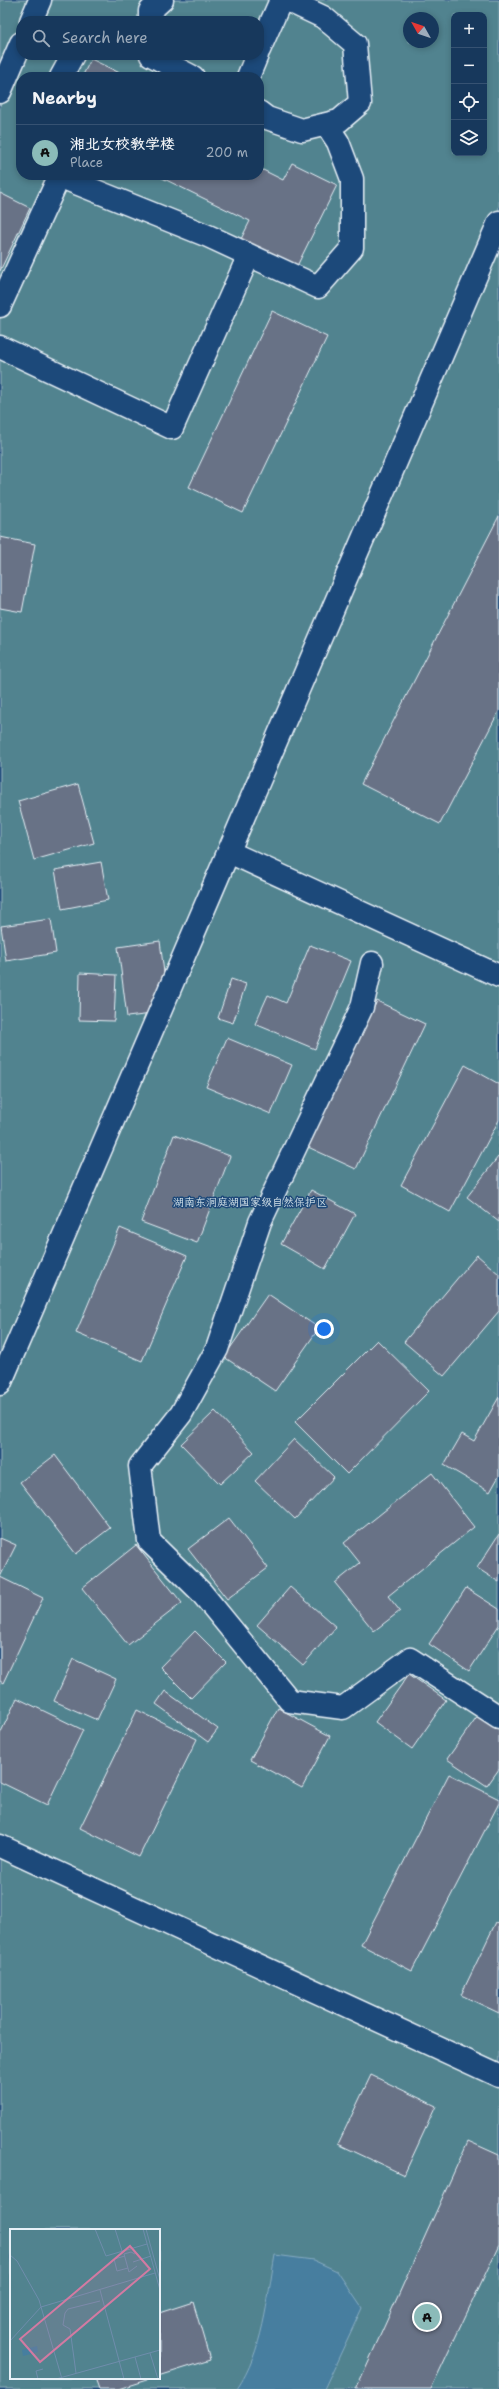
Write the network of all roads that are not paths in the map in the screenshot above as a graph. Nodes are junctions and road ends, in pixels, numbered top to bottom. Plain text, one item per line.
1 (40, 0) edge
2 (162, 0) edge
3 (281, 0) edge
4 (287, 0) edge
5 (33, 16) edge
6 (150, 16) edge
7 (264, 39) edge
8 (16, 55) edge
9 (70, 60) edge
10 (161, 60) edge
11 (255, 60) edge
12 (64, 72) edge
13 (183, 72) edge
14 (250, 72) edge
15 (0, 92) edge
16 (264, 116) edge
17 (326, 124) junction
18 (56, 180) edge
19 (68, 180) edge
20 (499, 222) edge
21 (249, 255) junction
22 (0, 306) edge
23 (0, 347) edge
24 (229, 852) junction
25 (372, 963) dead end
26 (499, 976) edge
27 (0, 1384) edge
28 (499, 1717) edge
29 (0, 1846) edge
30 (499, 2076) edge

1 - 5 street
2 - 6 street
3 - 7 street
4 - 17 street
8 - 15 street
9 - 12 street
10 - 13 street
11 - 14 street
16 - 17 street
17 - 21 street
18 - 22 street
19 - 21 street
20 - 24 street
21 - 23 street
24 - 26 street
24 - 27 street
25 - 28 street
29 - 30 street

